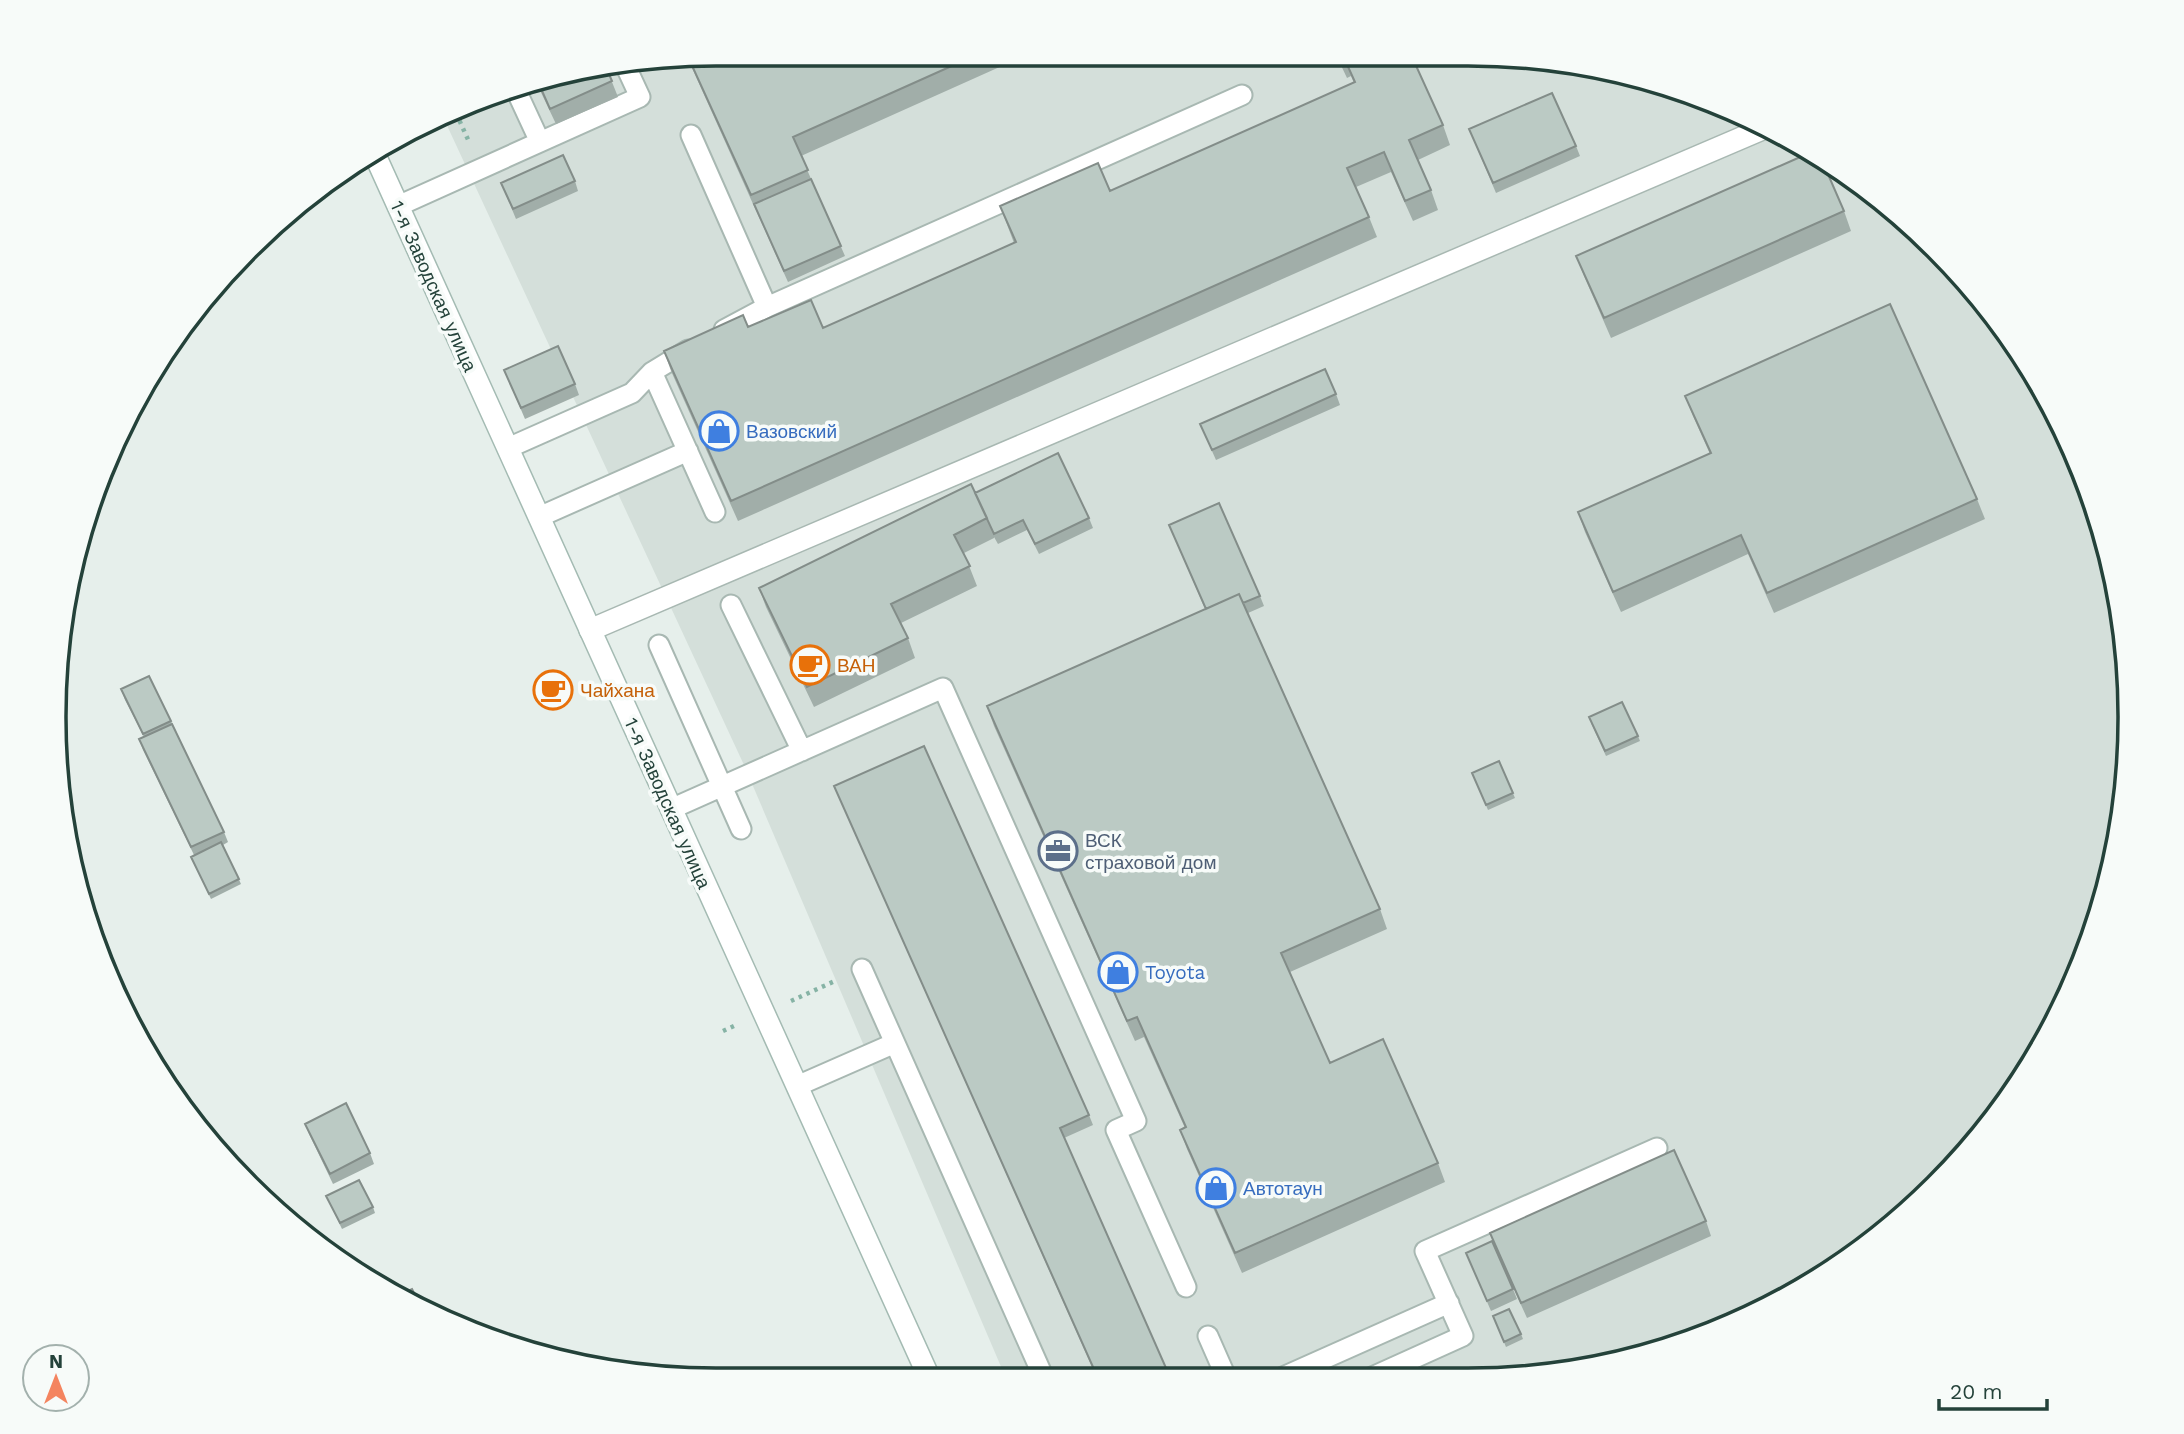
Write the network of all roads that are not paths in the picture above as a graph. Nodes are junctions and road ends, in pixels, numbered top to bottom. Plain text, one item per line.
1 (629, 73) edge
2 (1242, 95) dead end
3 (519, 98) edge
4 (1753, 133) edge
5 (691, 135) dead end
6 (540, 142) junction
7 (378, 162) edge
8 (398, 206) junction
9 (767, 307) junction
10 (652, 372) junction
11 (508, 448) junction
12 (688, 451) junction
13 (715, 512) dead end
14 (539, 517) junction
15 (731, 605) dead end
16 (590, 630) junction
17 (659, 645) dead end
18 (802, 751) junction
19 (722, 786) junction
20 (671, 809) junction
21 (741, 829) dead end
22 (862, 969) road end
23 (895, 1043) junction
24 (797, 1086) junction
25 (1657, 1148) dead end
26 (1186, 1287) dead end
27 (1449, 1303) junction
28 (1208, 1336) dead end
29 (924, 1368) edge
30 (1040, 1368) edge
31 (1222, 1368) edge
32 (1303, 1368) edge
33 (1392, 1368) edge

1 - 6 lane
2 - 9 lane
3 - 6 lane
4 - 16 main road
5 - 9 lane
6 - 8 lane
7 - 8 main road, 1-я Заводская улица
8 - 11 main road, 1-я Заводская улица
9 - 10 lane
10 - 11 lane
10 - 12 lane
11 - 14 main road, 1-я Заводская улица
12 - 13 lane
12 - 14 lane
14 - 16 main road, 1-я Заводская улица
15 - 18 lane
16 - 20 main road, 1-я Заводская улица
17 - 19 lane
18 - 19 lane
18 - 26 lane
19 - 20 lane
19 - 21 lane
20 - 24 main road, 1-я Заводская улица
22 - 23 lane
23 - 24 lane
23 - 30 lane
24 - 29 main road, 1-я Заводская улица
25 - 27 lane
27 - 32 lane
27 - 33 lane
28 - 31 lane

